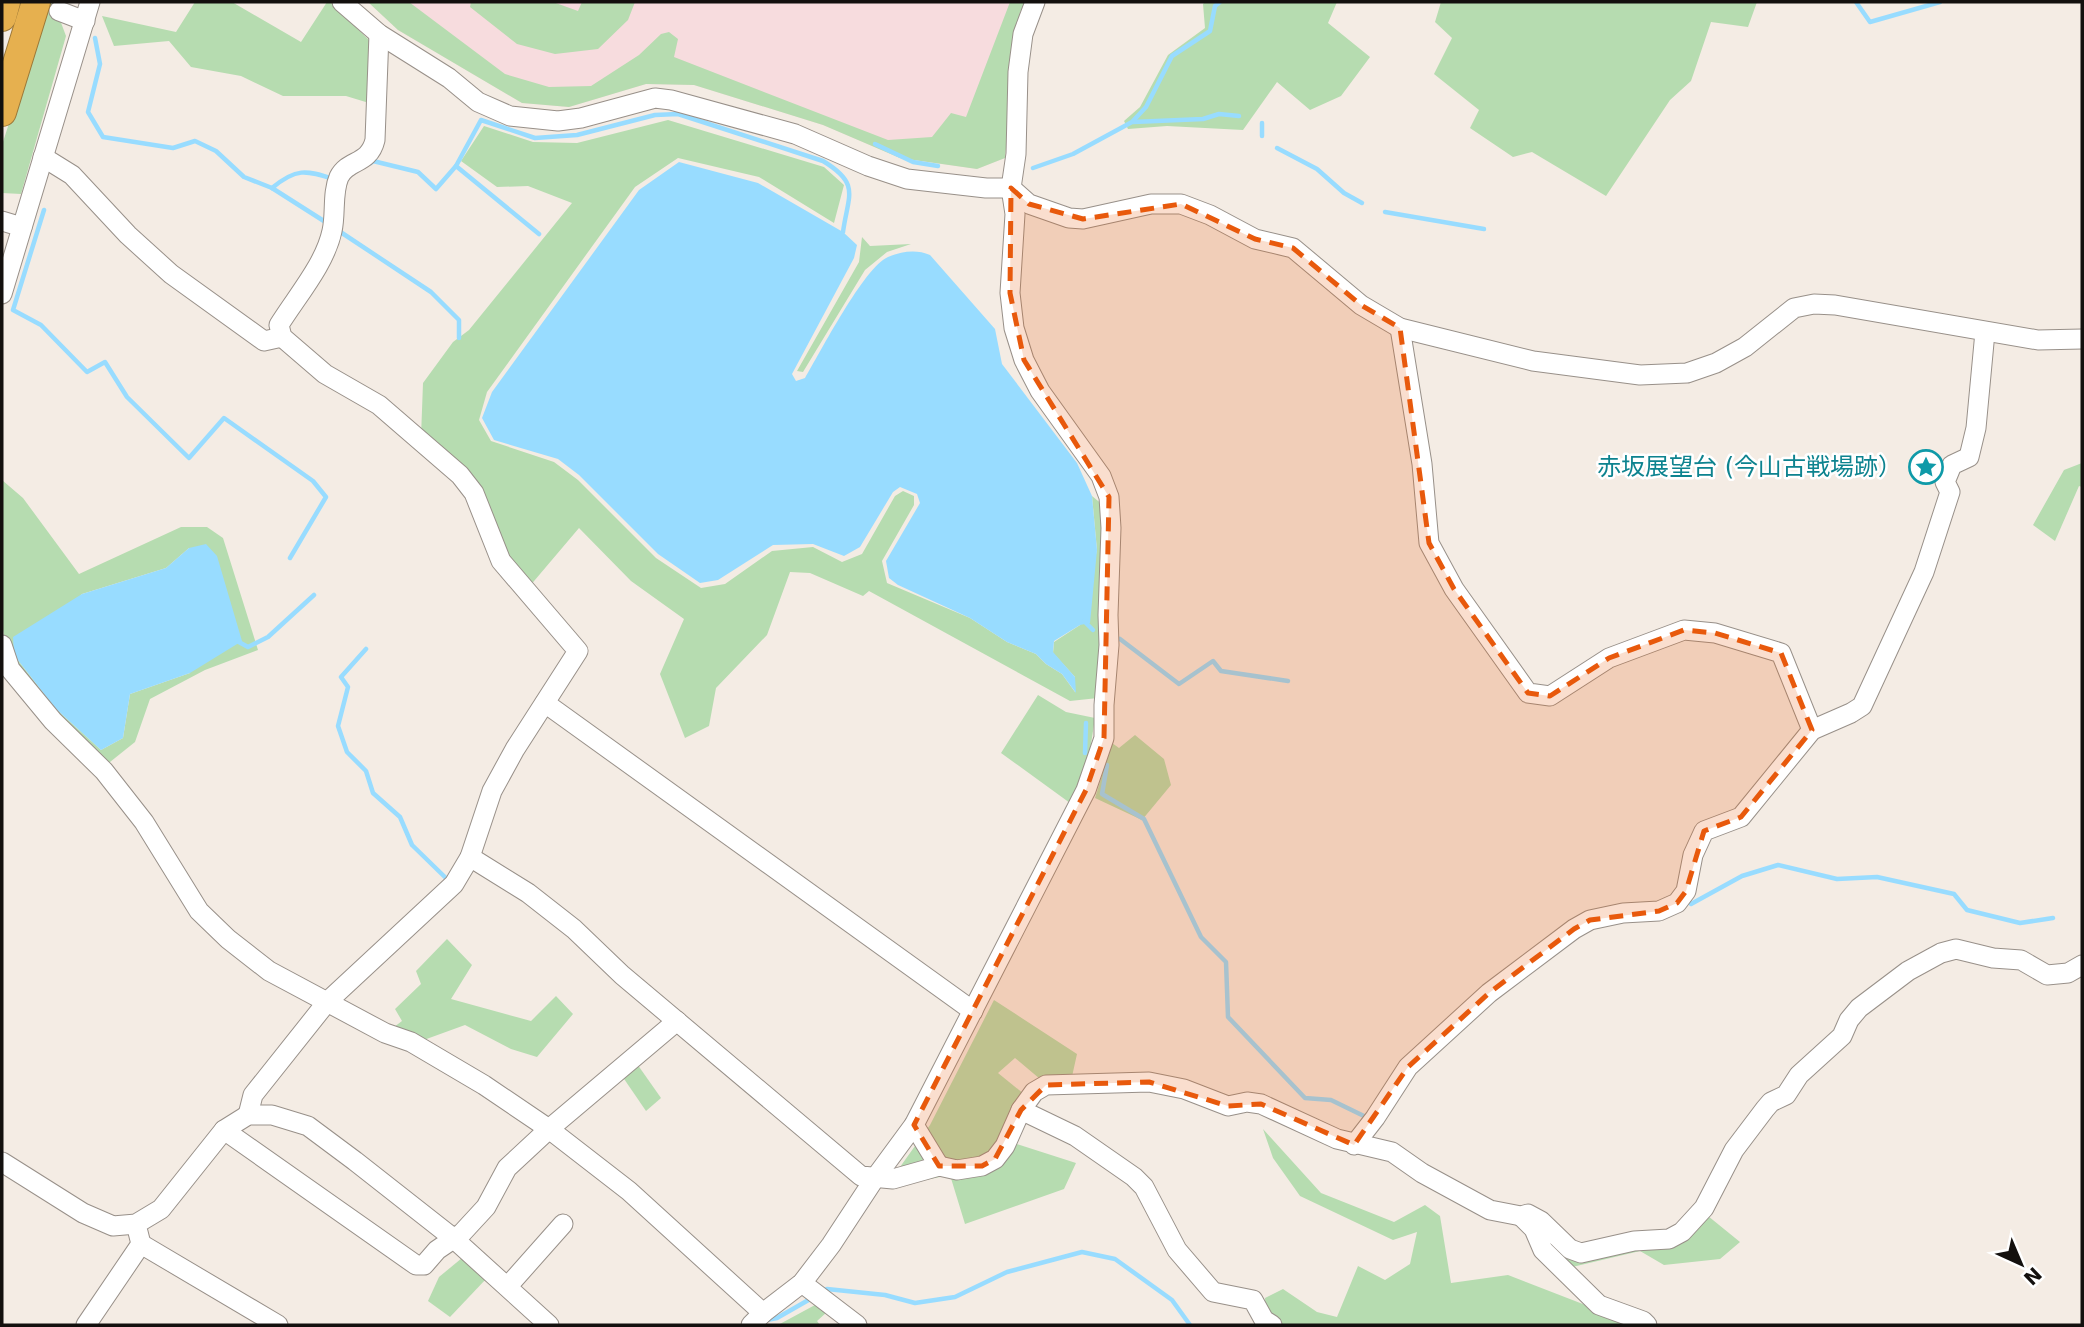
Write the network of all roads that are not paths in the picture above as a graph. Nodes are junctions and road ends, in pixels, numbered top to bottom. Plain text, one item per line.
1 (6, 2) edge
2 (342, 2) edge
3 (1035, 2) edge
4 (47, 6) edge
5 (87, 11) edge
6 (2, 17) edge
7 (379, 34) junction
8 (2, 112) edge
9 (43, 157) junction
10 (1011, 188) junction
11 (2, 221) edge
12 (22, 228) junction
13 (2, 294) edge
14 (1400, 328) junction
15 (1985, 332) junction
16 (282, 337) junction
17 (2082, 339) edge
18 (2, 645) edge
19 (545, 703) junction
20 (1812, 730) junction
21 (470, 857) junction
22 (2082, 965) edge
23 (322, 1009) junction
24 (973, 1011) junction
25 (677, 1021) junction
26 (1021, 1111) junction
27 (248, 1115) junction
28 (914, 1125) junction
29 (225, 1130) junction
30 (544, 1134) junction
31 (1354, 1145) junction
32 (2, 1162) edge
33 (939, 1166) junction
34 (875, 1178) junction
35 (1521, 1216) junction
36 (136, 1224) junction
37 (563, 1224) dead end
38 (453, 1238) junction
39 (141, 1244) junction
40 (508, 1286) junction
41 (806, 1286) junction
42 (755, 1321) edge
43 (267, 1322) edge
44 (86, 1325) edge
45 (549, 1325) edge
46 (857, 1325) edge
47 (1272, 1325) edge
48 (1647, 1325) edge

1 - 6 highway
2 - 7 street
3 - 10 street
4 - 5 street
4 - 8 highway
5 - 9 street
7 - 10 street
7 - 16 street
9 - 12 street
9 - 16 street
10 - 14 street
10 - 24 street
11 - 12 street
12 - 13 street
14 - 15 street
14 - 20 street
15 - 17 street
15 - 20 street
16 - 19 street
18 - 23 street
19 - 21 street
19 - 24 street
20 - 31 street
21 - 23 street
21 - 25 street
22 - 35 street
23 - 27 street
23 - 30 street
24 - 28 street
25 - 30 street
25 - 34 street
26 - 31 street
26 - 33 street
26 - 47 street
27 - 29 street
27 - 38 street
28 - 33 street
28 - 34 street
29 - 36 street
29 - 38 street
30 - 38 street
30 - 42 street
31 - 35 street
32 - 36 street
33 - 34 street
34 - 41 street
35 - 48 street
36 - 39 street
37 - 40 street
38 - 40 street
39 - 43 street
39 - 44 street
40 - 45 street
41 - 42 street
41 - 46 street

